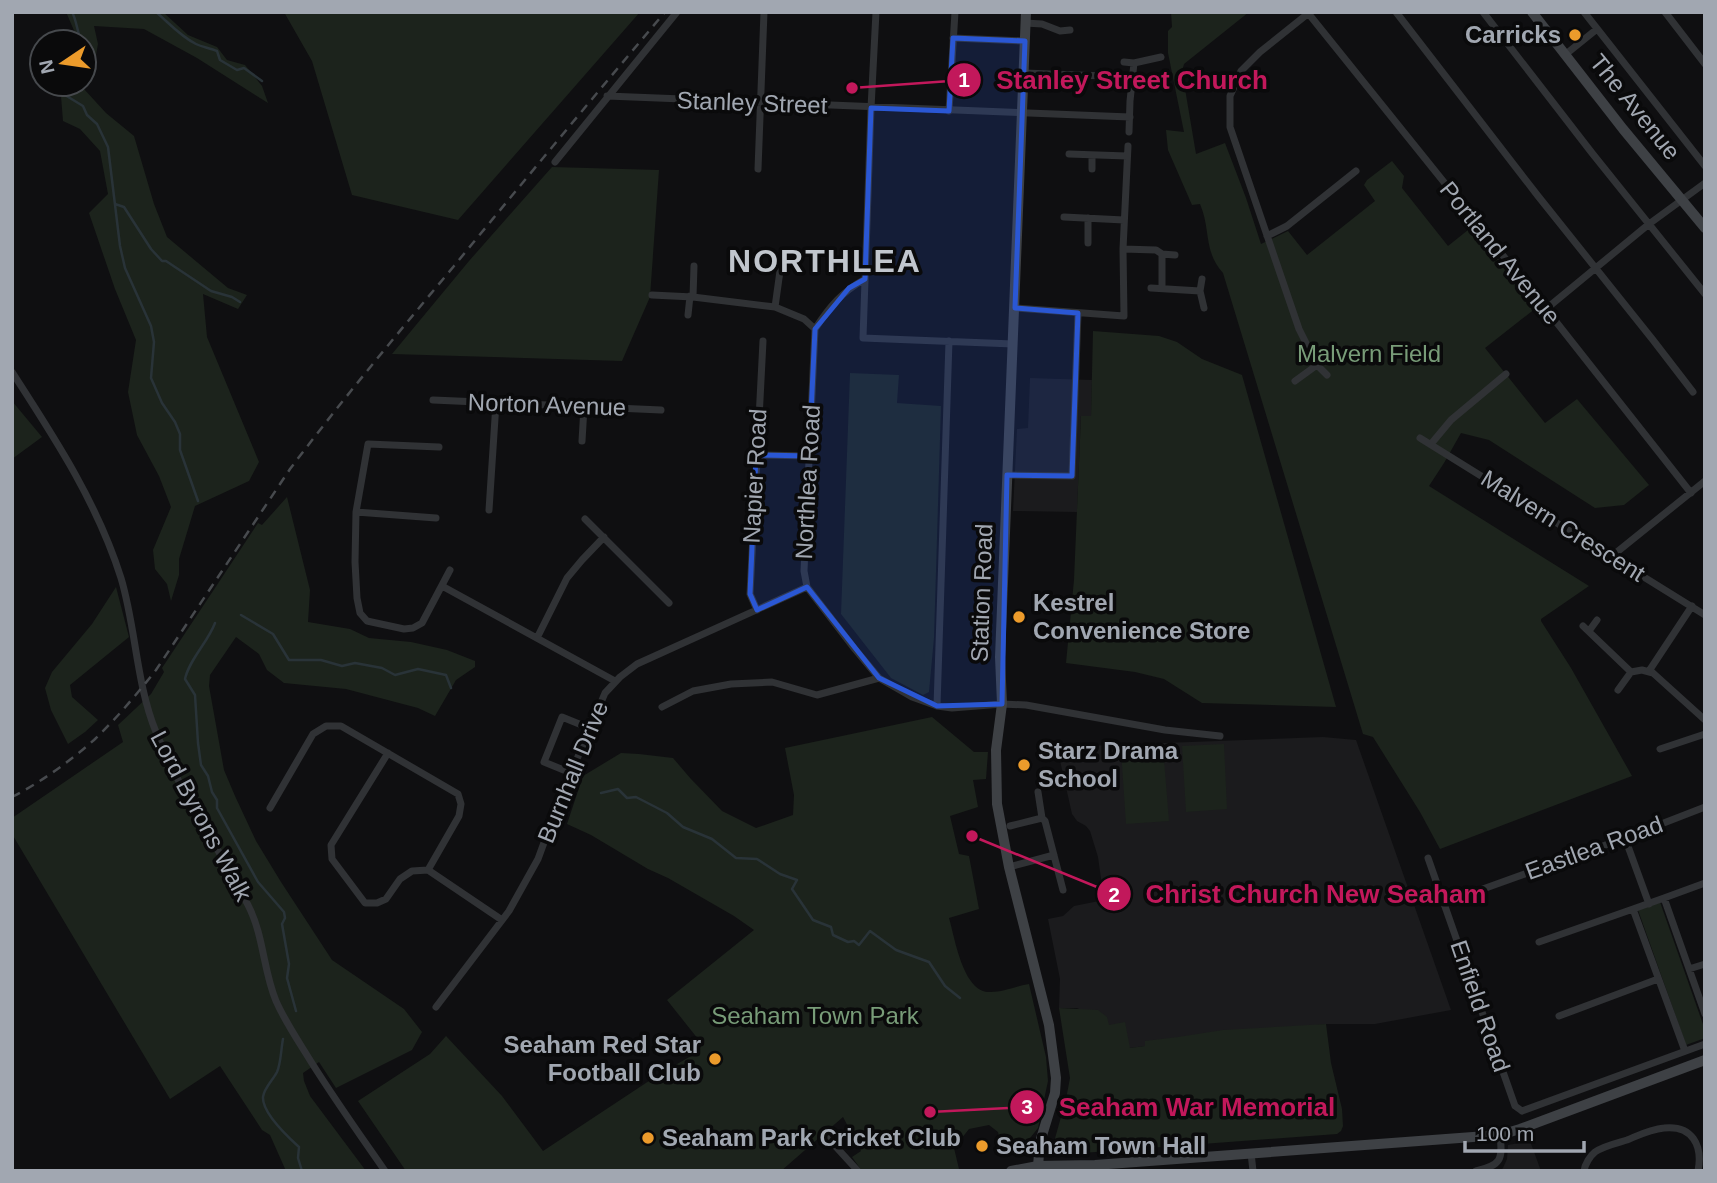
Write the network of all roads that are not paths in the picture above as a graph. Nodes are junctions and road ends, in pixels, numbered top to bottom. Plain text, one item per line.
1 (677, 12) edge
2 (764, 12) edge
3 (876, 12) edge
4 (955, 12) edge
5 (1396, 12) edge
6 (1483, 12) edge
7 (1532, 12) edge
8 (1584, 12) edge
9 (1665, 12) edge
10 (1309, 13) edge
11 (1026, 17) edge
12 (1597, 29) junction
13 (1070, 30) dead end
14 (953, 38) junction
15 (1025, 41) junction
16 (1566, 54) junction
17 (1161, 57) dead end
18 (1124, 62) dead end
19 (1134, 63) junction
20 (1705, 64) edge
21 (1024, 73) junction
22 (1106, 76) dead end
23 (607, 96) junction
24 (760, 103) junction
25 (871, 108) junction
26 (949, 111) junction
27 (1022, 114) junction
28 (1130, 117) junction
29 (1129, 132) dead end
30 (1128, 146) dead end
31 (1069, 154) dead end
32 (1092, 155) junction
33 (1127, 156) junction
34 (555, 162) dead end
35 (1705, 166) edge
36 (758, 169) dead end
37 (1092, 169) dead end
38 (1356, 172) dead end
39 (1705, 183) edge
40 (1682, 200) junction
41 (1064, 217) dead end
42 (1088, 218) junction
43 (1124, 220) junction
44 (1649, 224) junction
45 (1705, 228) edge
46 (1267, 236) junction
47 (1088, 243) dead end
48 (1123, 249) junction
49 (1162, 254) junction
50 (1175, 254) dead end
51 (694, 266) dead end
52 (1596, 268) junction
53 (780, 271) dead end
54 (865, 279) junction
55 (1202, 279) dead end
56 (1151, 288) dead end
57 (1162, 288) junction
58 (1200, 291) junction
59 (1705, 294) edge
60 (652, 295) dead end
61 (691, 296) junction
62 (775, 307) junction
63 (1015, 307) junction
64 (1204, 308) dead end
65 (1546, 309) junction
66 (1078, 313) junction
67 (688, 316) dead end
68 (815, 329) junction
69 (763, 341) dead end
70 (949, 341) junction
71 (1013, 344) junction
72 (1317, 365) junction
73 (12, 372) edge
74 (1506, 374) dead end
75 (1327, 376) dead end
76 (1294, 382) dead end
77 (1693, 392) dead end
78 (433, 400) dead end
79 (496, 403) junction
80 (584, 407) junction
81 (661, 410) dead end
82 (1420, 438) dead end
83 (582, 441) dead end
84 (1431, 444) junction
85 (439, 447) dead end
86 (756, 455) junction
87 (809, 456) junction
88 (1007, 475) junction
89 (1705, 481) edge
90 (1691, 493) junction
91 (489, 510) dead end
92 (356, 512) junction
93 (436, 518) dead end
94 (585, 519) dead end
95 (604, 537) junction
96 (1612, 556) junction
97 (450, 570) dead end
98 (442, 586) junction
99 (807, 587) junction
100 (669, 603) dead end
101 (1692, 606) junction
102 (757, 610) junction
103 (1705, 615) edge
104 (1597, 620) dead end
105 (537, 638) junction
106 (1631, 671) junction
107 (1649, 671) junction
108 (879, 678) junction
109 (615, 681) junction
110 (1618, 690) dead end
111 (1002, 704) junction
112 (937, 706) junction
113 (662, 707) dead end
114 (1705, 720) edge
115 (589, 728) junction
116 (1705, 733) edge
117 (1220, 736) dead end
118 (388, 753) junction
119 (1671, 756) dead end
120 (571, 773) junction
121 (1038, 792) dead end
122 (1705, 807) edge
123 (270, 808) dead end
124 (1042, 818) junction
125 (1010, 826) dead end
126 (1625, 838) junction
127 (1054, 855) junction
128 (1428, 858) dead end
129 (1009, 867) junction
130 (428, 870) junction
131 (1705, 883) edge
132 (1063, 890) dead end
133 (1664, 898) junction
134 (1444, 903) junction
135 (1649, 904) junction
136 (1633, 909) junction
137 (502, 920) junction
138 (1539, 943) dead end
139 (1705, 964) edge
140 (1689, 969) junction
141 (1658, 979) junction
142 (436, 1007) dead end
143 (1705, 1014) edge
144 (1559, 1016) dead end
145 (1705, 1044) edge
146 (1685, 1051) junction
147 (1705, 1060) edge
148 (1522, 1111) junction
149 (1520, 1129) junction
150 (1043, 1134) junction
151 (1500, 1135) junction
152 (826, 1136) dead end
153 (1251, 1153) junction
154 (1038, 1166) junction
155 (1052, 1166) junction
156 (385, 1171) edge
157 (858, 1171) edge
158 (1011, 1171) edge
159 (1253, 1171) edge
160 (1476, 1171) edge
161 (1584, 1171) edge
162 (1698, 1171) edge

1 - 23 street
2 - 24 street
3 - 25 street
4 - 14 street
5 - 52 street
6 - 44 street
7 - 16 main road, The Avenue
8 - 12 street
9 - 20 street
10 - 46 street
10 - 65 street, Portland Avenue
11 - 13 street
11 - 15 main road, Station Road
12 - 16 street
12 - 35 street
14 - 15 street
14 - 26 street
15 - 21 main road, Station Road
16 - 40 main road, The Avenue
17 - 19 street
18 - 19 street
19 - 28 street
21 - 22 street
21 - 27 main road, Station Road
23 - 24 street, Stanley Street
23 - 34 street
24 - 25 street, Stanley Street
24 - 36 street
25 - 26 street, Stanley Street
25 - 54 street
26 - 27 street, Stanley Street
27 - 28 street, Stanley Street
27 - 63 main road, Station Road
28 - 29 street
30 - 33 street
31 - 32 street
32 - 33 street
32 - 37 street
33 - 43 street
38 - 46 street
39 - 40 street
40 - 44 street
40 - 45 main road, The Avenue
41 - 42 street
42 - 43 street
42 - 47 street
43 - 48 street
44 - 52 street
44 - 59 street
46 - 72 street
48 - 49 street
48 - 66 street
49 - 50 street
49 - 57 street
51 - 61 street
52 - 65 street
52 - 77 street
53 - 62 street
54 - 68 street
54 - 70 street
55 - 58 street
56 - 57 street
57 - 58 street
58 - 64 street
60 - 61 street
61 - 62 street
61 - 67 street
62 - 68 street
63 - 66 street
63 - 71 main road, Station Road
65 - 90 street, Portland Avenue
66 - 88 street
68 - 87 street, Northlea Road
69 - 86 street, Napier Road
70 - 71 street
70 - 112 street
71 - 88 main road, Station Road
72 - 75 street
72 - 76 street
73 - 156 street, Lord Byrons Walk
74 - 84 street
78 - 79 street, Norton Avenue
79 - 80 street, Norton Avenue
79 - 91 street
80 - 81 street, Norton Avenue
80 - 83 street
82 - 84 street, Malvern Crescent
84 - 96 street, Malvern Crescent
85 - 92 street
86 - 87 street
86 - 102 street, Napier Road
87 - 99 street, Northlea Road
88 - 111 main road, Station Road
89 - 90 street
90 - 96 street
92 - 93 street
92 - 98 street
94 - 95 street
95 - 100 street
95 - 105 street
96 - 101 street, Malvern Crescent
97 - 98 street
98 - 105 street
99 - 102 street, Burnhall Drive
99 - 108 street, Northlea Road
101 - 103 street, Malvern Crescent
101 - 107 street
102 - 109 street, Burnhall Drive
104 - 106 street
105 - 109 street
106 - 107 street
106 - 110 street
107 - 114 street
108 - 112 street, Northlea Road
108 - 113 street
109 - 115 street, Burnhall Drive
111 - 112 street, Northlea Road
111 - 117 street, Northlea Road
111 - 129 main road, Station Road
115 - 120 street, Burnhall Drive
115 - 120 street
116 - 119 street
118 - 123 street
118 - 130 street
118 - 130 street
120 - 137 street, Burnhall Drive
121 - 124 street
122 - 126 street, Eastlea Road
124 - 125 street
124 - 127 street
126 - 134 street, Eastlea Road
126 - 135 street
127 - 129 street
127 - 132 street
128 - 134 street, Enfield Road
129 - 150 main road, Station Road
130 - 137 street
131 - 133 street
133 - 135 street
133 - 140 street
134 - 148 street, Enfield Road
135 - 136 street
136 - 138 street
136 - 141 street
137 - 142 street, Burnhall Drive
139 - 140 street
140 - 143 street
141 - 144 street
141 - 146 street
145 - 146 street
146 - 148 street
147 - 149 main road
148 - 149 street
149 - 151 main road
150 - 154 main road, Station Road
150 - 155 main road
151 - 153 main road
151 - 160 street
152 - 157 street
153 - 155 main road
153 - 159 street
154 - 155 main road
154 - 158 main road
161 - 162 street

